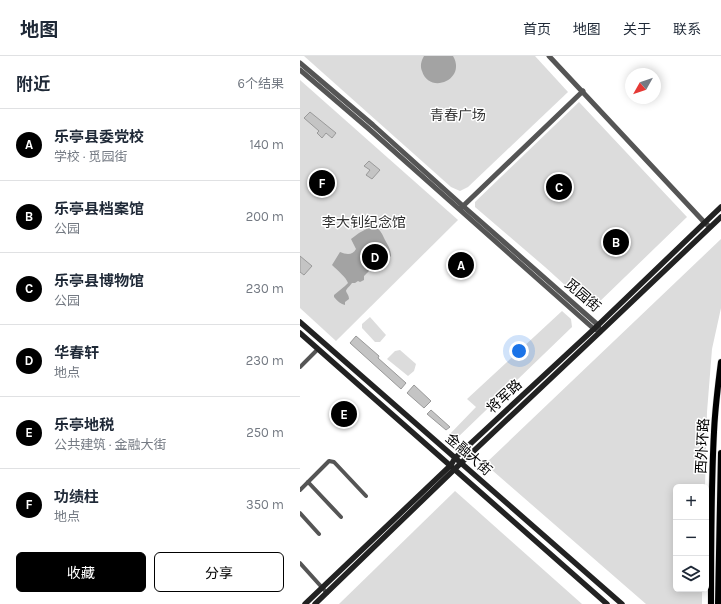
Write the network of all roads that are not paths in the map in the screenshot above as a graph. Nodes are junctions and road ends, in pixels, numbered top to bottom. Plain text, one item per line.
1 (549, 56) edge
2 (300, 63) edge
3 (300, 70) edge
4 (583, 91) junction
5 (461, 207) junction
6 (721, 207) edge
7 (721, 216) edge
8 (705, 223) junction
9 (710, 227) junction
10 (300, 322) edge
11 (596, 327) junction
12 (600, 332) junction
13 (300, 333) edge
14 (318, 349) junction
15 (721, 362) edge
16 (300, 367) edge
17 (721, 453) edge
18 (455, 458) junction
19 (461, 463) junction
20 (451, 465) junction
21 (455, 470) junction
22 (308, 482) junction
23 (300, 490) edge
24 (366, 496) dead end
25 (300, 513) edge
26 (341, 517) dead end
27 (319, 534) dead end
28 (300, 563) edge
29 (322, 587) junction
30 (327, 593) junction
31 (305, 604) edge
32 (315, 604) edge
33 (607, 604) edge
34 (622, 604) edge
35 (711, 604) edge
36 (718, 604) edge

1 - 4 street
2 - 5 street, 觅园街
3 - 5 street, 觅园街
4 - 5 street
4 - 8 street
5 - 11 street, 觅园街
6 - 8 main road, 将军路
7 - 9 main road, 将军路
8 - 9 street
8 - 11 main road, 将军路
9 - 12 main road, 将军路
10 - 18 main road, 金融大街
11 - 12 street, 觅园街
11 - 18 main road, 将军路
12 - 19 main road, 将军路
13 - 14 main road, 金融大街
14 - 16 street
14 - 20 main road, 金融大街
15 - 35 main road, 西外环路
17 - 36 main road, 西外环路
18 - 19 main road, 金融大街
18 - 20 main road, 将军路
19 - 21 main road, 将军路
19 - 34 main road, 金融大街
20 - 21 main road, 金融大街
20 - 29 main road, 将军路
21 - 30 main road, 将军路
21 - 33 main road, 金融大街
22 - 23 street
22 - 24 street
22 - 26 street
25 - 27 street
28 - 29 street
29 - 30 street
29 - 31 main road, 将军路
30 - 32 main road, 将军路

